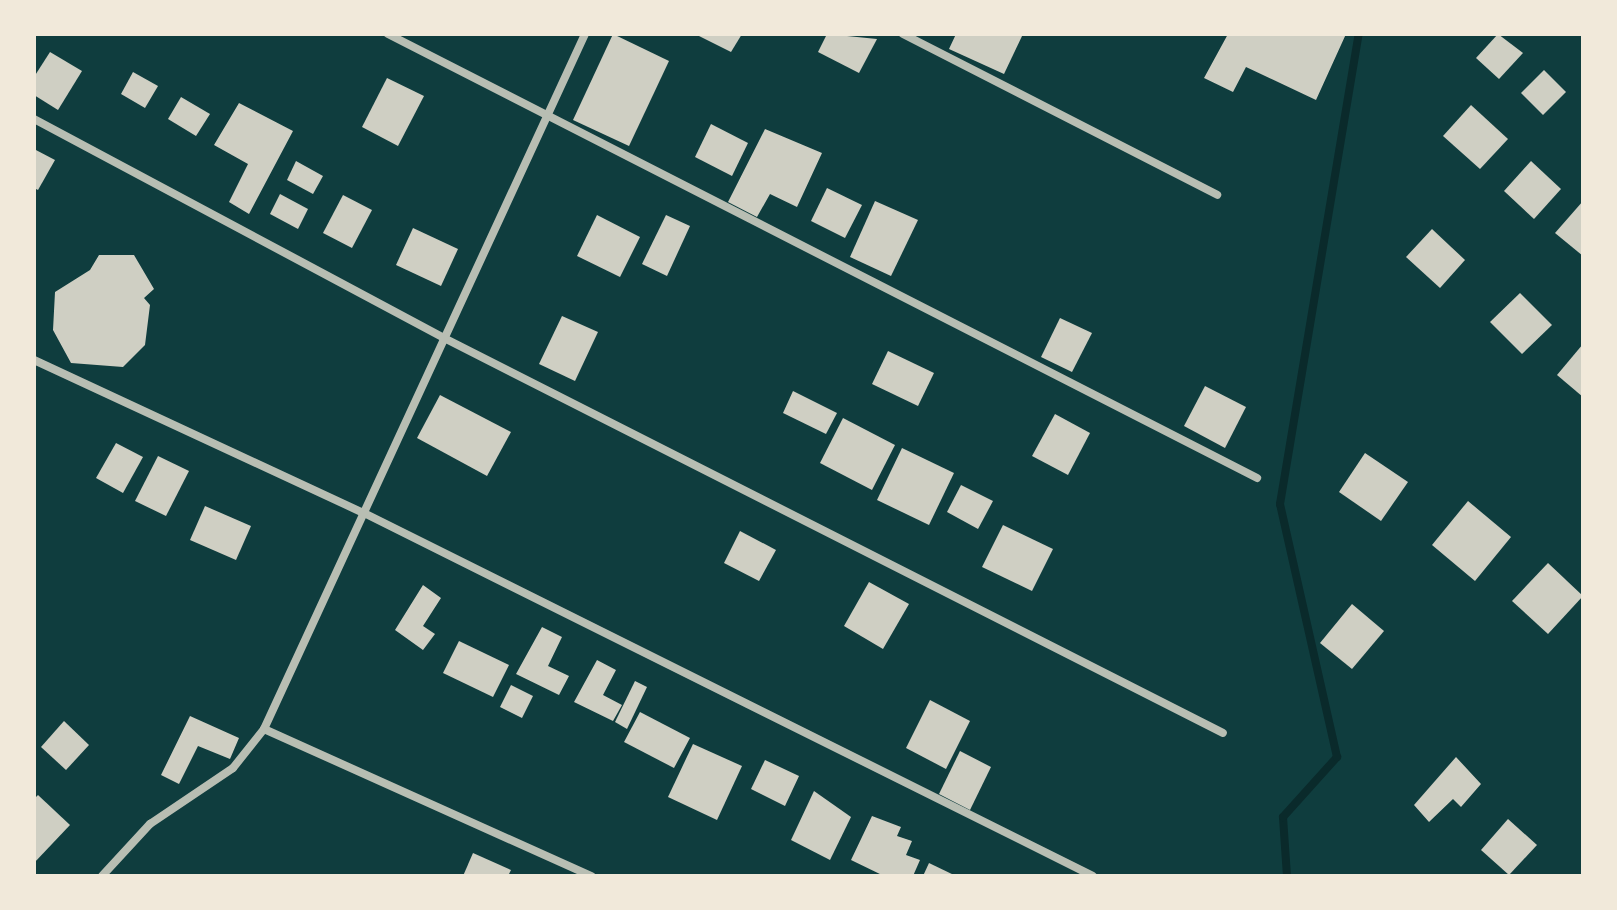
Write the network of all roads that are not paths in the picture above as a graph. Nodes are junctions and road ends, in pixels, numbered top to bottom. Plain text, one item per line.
1 (388, 34) edge
2 (585, 34) edge
3 (903, 34) edge
4 (34, 119) edge
5 (545, 119) junction
6 (1217, 195) dead end
7 (446, 339) junction
8 (34, 360) edge
9 (1257, 478) dead end
10 (364, 513) junction
11 (264, 729) junction
12 (1223, 733) dead end
13 (102, 876) edge
14 (591, 876) edge
15 (1093, 876) edge

1 - 5 street
2 - 5 street
3 - 6 street
4 - 7 street
5 - 7 street
5 - 9 street
7 - 10 street
7 - 12 street
8 - 10 street
10 - 11 street
10 - 15 street
11 - 13 street
11 - 14 street

